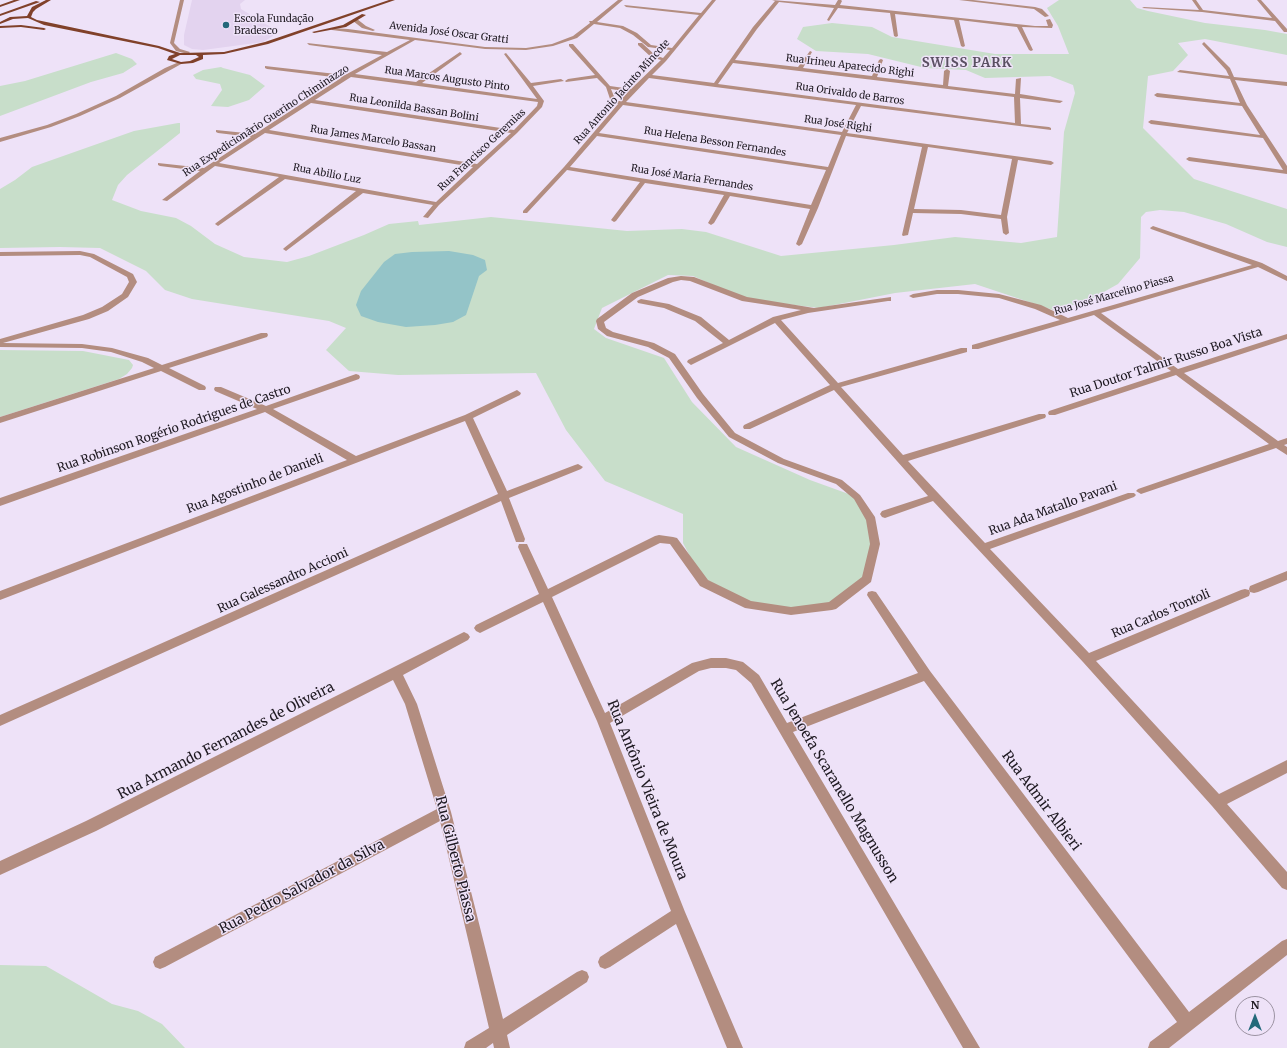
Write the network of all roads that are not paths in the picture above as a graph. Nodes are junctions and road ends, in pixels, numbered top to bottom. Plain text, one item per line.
1 (18, 0) edge
2 (46, 0) edge
3 (49, 0) edge
4 (182, 0) edge
5 (612, 0) edge
6 (621, 0) edge
7 (714, 0) edge
8 (774, 0) edge
9 (778, 0) edge
10 (840, 0) edge
11 (961, 0) edge
12 (1194, 0) edge
13 (1259, 0) edge
14 (395, 1) edge
15 (996, 2) edge
16 (2, 4) edge
17 (626, 6) dead end
18 (837, 6) junction
19 (1144, 8) dead end
20 (1202, 11) junction
21 (892, 12) junction
22 (701, 14) junction
23 (0, 15) edge
24 (29, 17) junction
25 (344, 18) junction
26 (956, 19) junction
27 (355, 20) junction
28 (828, 20) dead end
29 (1277, 20) junction
30 (586, 21) junction
31 (594, 22) junction
32 (322, 25) junction
33 (1, 26) edge
34 (590, 26) junction
35 (1019, 26) junction
36 (332, 29) junction
37 (1286, 31) edge
38 (567, 34) dead end
39 (896, 36) dead end
40 (405, 37) junction
41 (414, 39) junction
42 (94, 40) dead end
43 (1204, 42) dead end
44 (172, 43) junction
45 (309, 44) dead end
46 (570, 45) dead end
47 (963, 46) dead end
48 (159, 47) junction
49 (672, 49) junction
50 (1031, 50) dead end
51 (810, 52) dead end
52 (188, 53) junction
53 (381, 53) junction
54 (460, 53) dead end
55 (180, 54) junction
56 (389, 54) junction
57 (506, 54) dead end
58 (199, 57) junction
59 (170, 58) junction
60 (378, 59) junction
61 (664, 60) junction
62 (881, 60) dead end
63 (733, 61) junction
64 (181, 63) junction
65 (267, 68) dead end
66 (167, 69) junction
67 (800, 69) junction
68 (947, 71) dead end
69 (1180, 72) dead end
70 (349, 76) junction
71 (598, 76) junction
72 (648, 76) junction
73 (874, 78) junction
74 (1230, 78) junction
75 (1019, 79) dead end
76 (561, 81) dead end
77 (568, 81) dead end
78 (417, 84) junction
79 (1287, 84) edge
80 (715, 85) junction
81 (945, 86) junction
82 (608, 87) junction
83 (532, 88) junction
84 (632, 91) junction
85 (611, 94) junction
86 (1158, 95) dead end
87 (1017, 96) junction
88 (627, 97) junction
89 (514, 98) junction
90 (311, 101) junction
91 (541, 101) junction
92 (1060, 101) dead end
93 (622, 103) junction
94 (859, 104) junction
95 (1244, 105) junction
96 (1150, 122) dead end
97 (1018, 125) junction
98 (1049, 129) dead end
99 (218, 131) dead end
100 (264, 131) junction
101 (515, 132) junction
102 (596, 134) junction
103 (844, 134) junction
104 (256, 136) junction
105 (1265, 137) junction
106 (1, 142) edge
107 (925, 146) junction
108 (1015, 158) junction
109 (1189, 159) dead end
110 (1051, 163) dead end
111 (160, 164) dead end
112 (214, 164) junction
113 (478, 166) junction
114 (566, 168) junction
115 (830, 169) junction
116 (204, 170) junction
117 (1287, 172) edge
118 (285, 176) junction
119 (644, 180) junction
120 (361, 191) junction
121 (728, 194) junction
122 (165, 200) dead end
123 (437, 204) junction
124 (815, 208) junction
125 (911, 211) junction
126 (525, 212) dead end
127 (426, 217) dead end
128 (1004, 217) junction
129 (614, 220) dead end
130 (711, 223) dead end
131 (218, 224) dead end
132 (1153, 228) dead end
133 (1006, 233) dead end
134 (905, 235) dead end
135 (799, 244) dead end
136 (286, 249) dead end
137 (0, 254) edge
138 (1259, 265) junction
139 (1287, 279) edge
140 (913, 296) dead end
141 (888, 299) dead end
142 (641, 301) dead end
143 (813, 310) junction
144 (1096, 313) junction
145 (776, 320) junction
146 (1066, 320) junction
147 (56, 325) junction
148 (264, 335) dead end
149 (1287, 336) edge
150 (0, 341) edge
151 (728, 343) junction
152 (0, 345) edge
153 (48, 346) junction
154 (975, 347) dead end
155 (964, 350) dead end
156 (691, 362) dead end
157 (162, 368) junction
158 (1175, 372) junction
159 (356, 377) dead end
160 (835, 386) junction
161 (202, 388) dead end
162 (218, 389) dead end
163 (517, 393) dead end
164 (266, 409) junction
165 (1052, 413) dead end
166 (1042, 416) dead end
167 (468, 417) junction
168 (0, 420) edge
169 (747, 427) dead end
170 (1287, 441) edge
171 (1277, 445) junction
172 (1287, 452) edge
173 (902, 458) junction
174 (355, 460) junction
175 (578, 467) dead end
176 (1140, 491) dead end
177 (1131, 495) dead end
178 (504, 496) junction
179 (935, 497) junction
180 (0, 502) edge
181 (885, 514) dead end
182 (983, 548) junction
183 (1287, 575) edge
184 (872, 595) dead end
185 (0, 596) edge
186 (545, 597) junction
187 (480, 628) dead end
188 (464, 637) dead end
189 (1087, 659) junction
190 (396, 673) junction
191 (926, 675) junction
192 (0, 721) edge
193 (603, 721) junction
194 (785, 729) junction
195 (1287, 766) edge
196 (1217, 802) junction
197 (444, 812) junction
198 (0, 868) edge
199 (1287, 883) edge
200 (679, 914) junction
201 (1287, 946) edge
202 (160, 962) dead end
203 (605, 962) dead end
204 (582, 978) dead end
205 (1188, 1023) junction
206 (497, 1031) junction
207 (472, 1048) edge
208 (502, 1048) edge
209 (735, 1048) edge
210 (972, 1048) edge
211 (1156, 1048) edge

1 - 16 main road
2 - 23 main road
3 - 24 main road
4 - 44 street
5 - 30 street
6 - 31 street, Avenida José Oscar Gratti
7 - 22 street, Rua Antonio Jacinto Mincote
8 - 9 street
9 - 18 street
9 - 63 street
10 - 18 street
11 - 15 street
12 - 20 street
13 - 29 street
14 - 25 main road
14 - 27 main road
15 - 35 street
17 - 22 street
18 - 21 street
18 - 28 street
19 - 20 street
20 - 29 street
21 - 26 street
21 - 39 street
22 - 49 street, Rua Antonio Jacinto Mincote
24 - 33 main road
24 - 48 main road
25 - 27 main road
25 - 32 main road
26 - 35 street
26 - 47 street
27 - 36 main road
27 - 38 street, Avenida José Oscar Gratti
29 - 37 street
30 - 31 street
30 - 34 street
31 - 34 street, Avenida José Oscar Gratti
31 - 49 street
32 - 36 main road
32 - 58 main road
33 - 42 main road
34 - 41 street, Avenida José Oscar Gratti
34 - 61 street
35 - 50 street
36 - 40 street, Avenida José Oscar Gratti
36 - 58 main road
40 - 41 street, Avenida José Oscar Gratti
40 - 53 street
41 - 56 street, Rua Expedicionãrio Guerino Chiminazzo
43 - 74 street
44 - 48 street
44 - 52 street
45 - 53 street
46 - 71 street
48 - 55 main road
49 - 61 street, Rua Antonio Jacinto Mincote
51 - 67 street
52 - 55 main road
52 - 58 main road
53 - 56 street
53 - 60 street
54 - 78 street
55 - 59 main road
56 - 60 street, Rua Expedicionãrio Guerino Chiminazzo
57 - 83 street
58 - 64 main road
59 - 64 main road
59 - 66 street
60 - 70 street, Rua Expedicionãrio Guerino Chiminazzo
61 - 72 street, Rua Antonio Jacinto Mincote
62 - 73 street
63 - 67 street, Rua Irineu Aparecido Righi
63 - 80 street
64 - 66 street
65 - 70 street, Rua Marcos Augusto Pinto
66 - 106 street
67 - 73 street, Rua Irineu Aparecido Righi
68 - 81 street
69 - 74 street
70 - 78 street, Rua Marcos Augusto Pinto
70 - 90 street, Rua Expedicionãrio Guerino Chiminazzo
71 - 77 street
71 - 82 street
72 - 80 street, Rua Orivaldo de Barros
72 - 84 street, Rua Antonio Jacinto Mincote
73 - 81 street, Rua Irineu Aparecido Righi
74 - 79 street
74 - 95 street
75 - 87 street
76 - 83 street
78 - 89 street, Rua Marcos Augusto Pinto
80 - 94 street, Rua Orivaldo de Barros
81 - 87 street, Rua Irineu Aparecido Righi
82 - 84 street
82 - 85 street
83 - 89 street
83 - 91 street
84 - 88 street, Rua Antonio Jacinto Mincote
85 - 88 street
85 - 93 street
86 - 95 street
87 - 92 street, Rua Irineu Aparecido Righi
87 - 97 street
88 - 93 street, Rua Antonio Jacinto Mincote
89 - 91 street, Rua Marcos Augusto Pinto
90 - 100 street, Rua Expedicionãrio Guerino Chiminazzo
90 - 101 street, Rua Leonilda Bassan Bolini
91 - 101 street, Rua Francisco Geremias
93 - 102 street, Rua Antonio Jacinto Mincote
93 - 103 street, Rua José Righi
94 - 97 street, Rua Orivaldo de Barros
94 - 103 street
95 - 105 street
96 - 105 street
97 - 98 street, Rua Orivaldo de Barros
99 - 104 street
100 - 104 street, Rua Expedicionãrio Guerino Chiminazzo
100 - 113 street, Rua James Marcelo Bassan
101 - 113 street, Rua Francisco Geremias
102 - 114 street, Rua Antonio Jacinto Mincote
102 - 115 street, Rua Helena Besson Fernandes
103 - 107 street, Rua José Righi
103 - 115 street
104 - 112 street, Rua Expedicionãrio Guerino Chiminazzo
105 - 117 street
107 - 108 street, Rua José Righi
107 - 125 street
108 - 110 street, Rua José Righi
108 - 128 street
109 - 117 street
111 - 116 street
112 - 116 street, Rua Expedicionãrio Guerino Chiminazzo
112 - 118 street, Rua Abilio Luz
113 - 123 street, Rua Francisco Geremias
114 - 119 street, Rua José Maria Fernandes
114 - 126 street, Rua Antonio Jacinto Mincote
115 - 124 street
116 - 122 street, Rua Expedicionãrio Guerino Chiminazzo
118 - 120 street, Rua Abilio Luz
118 - 131 street
119 - 121 street, Rua José Maria Fernandes
119 - 129 street
120 - 123 street, Rua Abilio Luz
120 - 136 street
121 - 124 street, Rua José Maria Fernandes
121 - 130 street
123 - 127 street, Rua Francisco Geremias
124 - 135 street
125 - 128 street
125 - 134 street
128 - 133 street
132 - 138 street
137 - 147 street
138 - 139 street
138 - 144 street, Rua José Marcelino Piassa
140 - 146 street
141 - 143 street
142 - 151 street
143 - 145 street
143 - 186 street
144 - 146 street, Rua José Marcelino Piassa
144 - 158 street
145 - 151 street
145 - 160 street
146 - 154 street, Rua José Marcelino Piassa
147 - 150 street
147 - 153 street
148 - 157 street
149 - 158 street, Rua Doutor Talmir Russo Boa Vista
151 - 156 street
152 - 153 street
153 - 157 street
155 - 160 street
157 - 161 street
157 - 168 street
158 - 165 street, Rua Doutor Talmir Russo Boa Vista
158 - 171 street
159 - 164 street, Rua Robinson Rogério Rodrigues de Castro
160 - 169 street
160 - 173 street
162 - 164 street
163 - 167 street, Rua Agostinho de Danieli
164 - 174 street
164 - 180 street, Rua Robinson Rogério Rodrigues de Castro
166 - 173 street
167 - 174 street, Rua Agostinho de Danieli
167 - 178 street, Rua Antônio Vieira de Moura
170 - 171 street
171 - 172 street
171 - 176 street
173 - 179 street
174 - 185 street, Rua Agostinho de Danieli
175 - 178 street, Rua Galessandro Accioni
177 - 182 street, Rua Ada Matallo Pavani
178 - 186 street, Rua Antônio Vieira de Moura
178 - 192 street, Rua Galessandro Accioni
179 - 181 street
179 - 182 street
182 - 189 street
183 - 189 street, Rua Carlos Tontoli
184 - 191 street, Rua Admir Albieri
186 - 187 street
186 - 193 street, Rua Antônio Vieira de Moura
188 - 190 street, Rua Armando Fernandes de Oliveira
189 - 196 street
190 - 197 street, Rua Gilberto Piassa
190 - 198 street, Rua Armando Fernandes de Oliveira
191 - 194 street
191 - 205 street, Rua Admir Albieri
193 - 194 street, Rua Jenoefa Scaranello Magnusson
193 - 200 street, Rua Antônio Vieira de Moura
194 - 210 street, Rua Jenoefa Scaranello Magnusson
195 - 196 street
196 - 199 street
197 - 202 street, Rua Pedro Salvador da Silva
197 - 206 street, Rua Gilberto Piassa
200 - 203 street
200 - 209 street, Rua Antônio Vieira de Moura
201 - 205 street
204 - 206 street
205 - 211 street
206 - 207 street
206 - 208 street, Rua Gilberto Piassa

